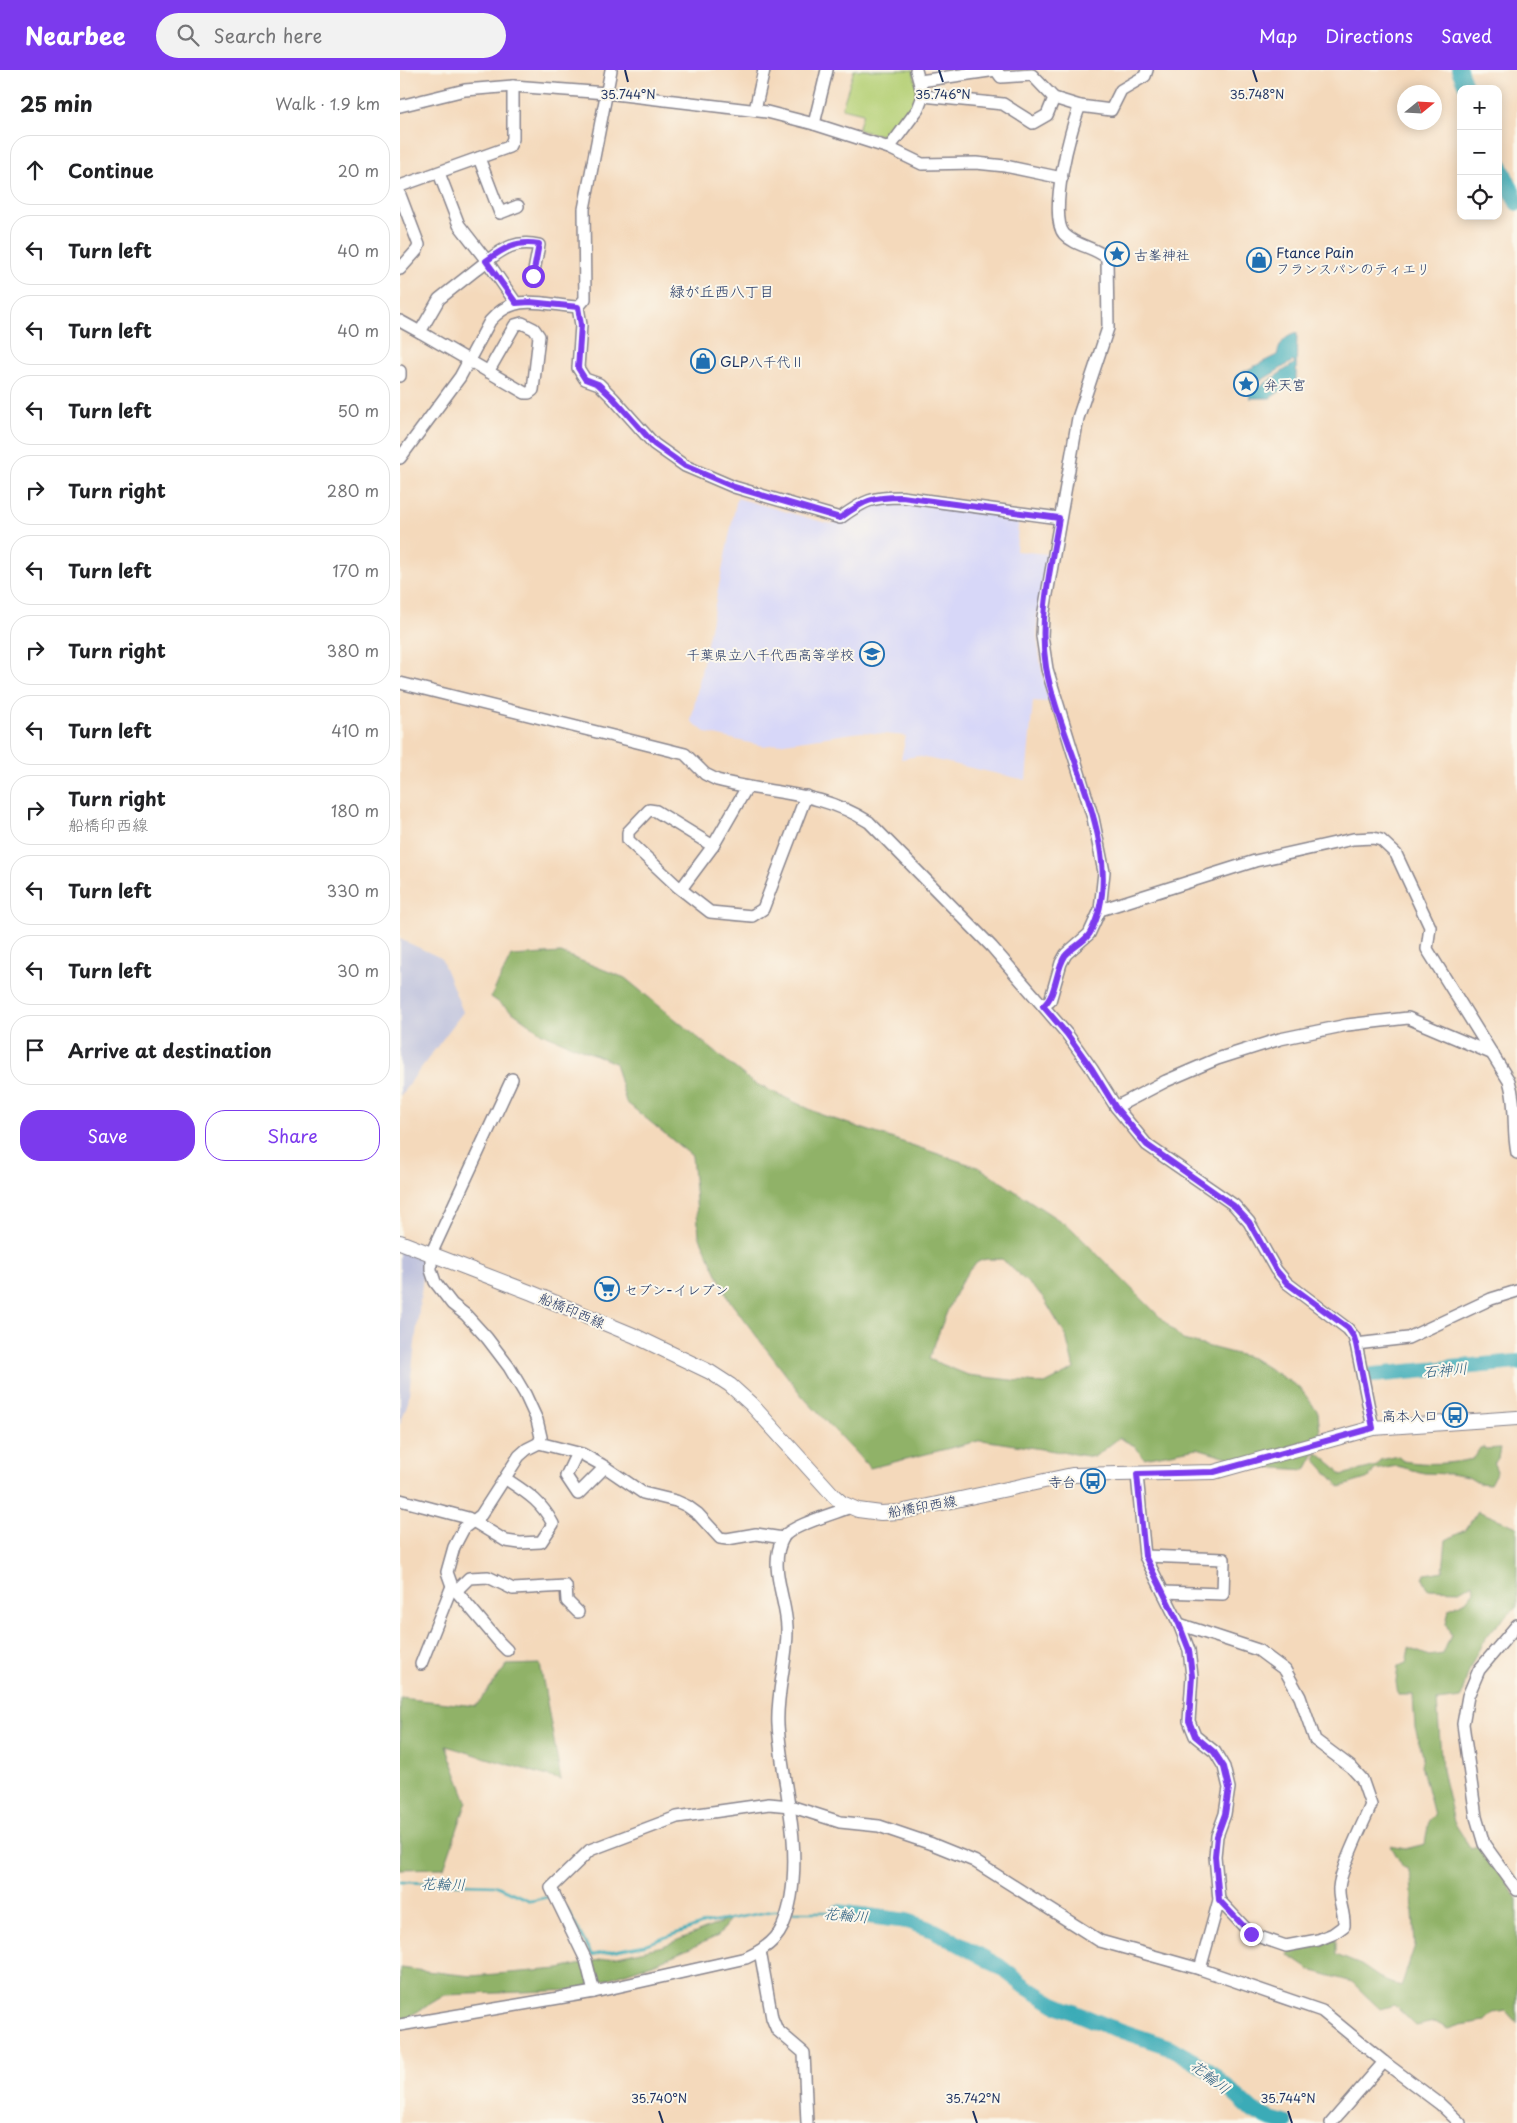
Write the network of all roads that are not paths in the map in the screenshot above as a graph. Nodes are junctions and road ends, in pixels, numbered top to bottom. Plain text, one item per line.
1 (611, 70) edge
2 (764, 70) edge
3 (827, 70) edge
4 (1147, 70) edge
5 (918, 75) edge
6 (513, 86) junction
7 (606, 94) junction
8 (923, 96) junction
9 (1054, 98) junction
10 (400, 106) edge
11 (1080, 106) junction
12 (755, 110) junction
13 (814, 124) junction
14 (889, 148) junction
15 (479, 158) junction
16 (439, 173) junction
17 (1062, 178) junction
18 (400, 186) edge
19 (400, 195) edge
20 (518, 206) dead end
21 (486, 261) junction
22 (400, 269) edge
23 (533, 276) dead end
24 (516, 303) junction
25 (578, 307) junction
26 (400, 321) edge
27 (420, 332) junction
28 (469, 361) junction
29 (400, 371) edge
30 (488, 372) junction
31 (400, 376) edge
32 (400, 458) edge
33 (1060, 515) junction
34 (400, 683) edge
35 (747, 787) junction
36 (806, 796) junction
37 (713, 846) junction
38 (681, 889) junction
39 (1100, 910) junction
40 (1043, 1006) junction
41 (1493, 1054) junction
42 (512, 1078) dead end
43 (1116, 1108) junction
44 (1517, 1153) edge
45 (400, 1242) edge
46 (431, 1254) junction
47 (1517, 1291) edge
48 (1356, 1344) junction
49 (1517, 1418) edge
50 (1373, 1428) junction
51 (539, 1444) junction
52 (577, 1453) junction
53 (605, 1467) junction
54 (1137, 1474) junction
55 (506, 1479) junction
56 (400, 1500) edge
57 (851, 1507) junction
58 (474, 1520) junction
59 (783, 1538) junction
60 (1145, 1556) junction
61 (454, 1588) junction
62 (1163, 1592) junction
63 (578, 1612) dead end
64 (1179, 1624) junction
65 (1517, 1625) edge
66 (507, 1650) dead end
67 (421, 1664) dead end
68 (790, 1806) junction
69 (1517, 1890) edge
70 (1219, 1900) junction
71 (760, 1951) junction
72 (1200, 1969) junction
73 (594, 1992) junction
74 (400, 2025) edge
75 (1384, 2062) junction
76 (1332, 2122) edge
77 (807, 2123) edge
78 (1460, 2123) edge

1 - 7 street
2 - 12 street
3 - 13 street
4 - 11 street
5 - 8 street
5 - 9 street
6 - 7 street
6 - 10 street
6 - 15 street
7 - 12 street
7 - 25 street
8 - 9 street
8 - 14 street
9 - 11 street
11 - 17 street
12 - 13 street
13 - 14 street
14 - 17 street
15 - 16 street
15 - 20 street
16 - 18 street
16 - 21 street
17 - 33 street
19 - 22 street
21 - 23 street
21 - 24 street
21 - 27 street
24 - 25 street
24 - 28 street
25 - 33 street
26 - 27 street
27 - 28 street
28 - 30 street
28 - 32 street
29 - 31 street
30 - 30 street
33 - 39 street
34 - 35 street
35 - 36 street
35 - 37 street
36 - 38 street
36 - 40 street
37 - 38 street
37 - 38 street
39 - 40 street
39 - 41 street
40 - 43 street
41 - 43 street
41 - 44 street
42 - 46 street
43 - 48 street
45 - 46 main road, 船橋印西線
46 - 51 street
46 - 57 main road, 船橋印西線
47 - 48 street
48 - 50 street
49 - 50 main road, 船橋印西線
50 - 54 main road, 船橋印西線
51 - 52 street
51 - 55 street
52 - 53 street
52 - 53 street
53 - 59 street
54 - 57 main road, 船橋印西線
54 - 60 street
55 - 58 street
55 - 58 street
56 - 58 street
57 - 59 street
58 - 61 street
59 - 68 street
60 - 62 street
60 - 62 street
61 - 63 street
61 - 66 street
61 - 67 street
62 - 64 street
64 - 70 street
64 - 70 street
65 - 69 street
68 - 71 street
68 - 72 street
68 - 73 street
70 - 72 street
71 - 73 street
71 - 77 street
72 - 75 street
73 - 74 street
75 - 76 street
75 - 78 street

